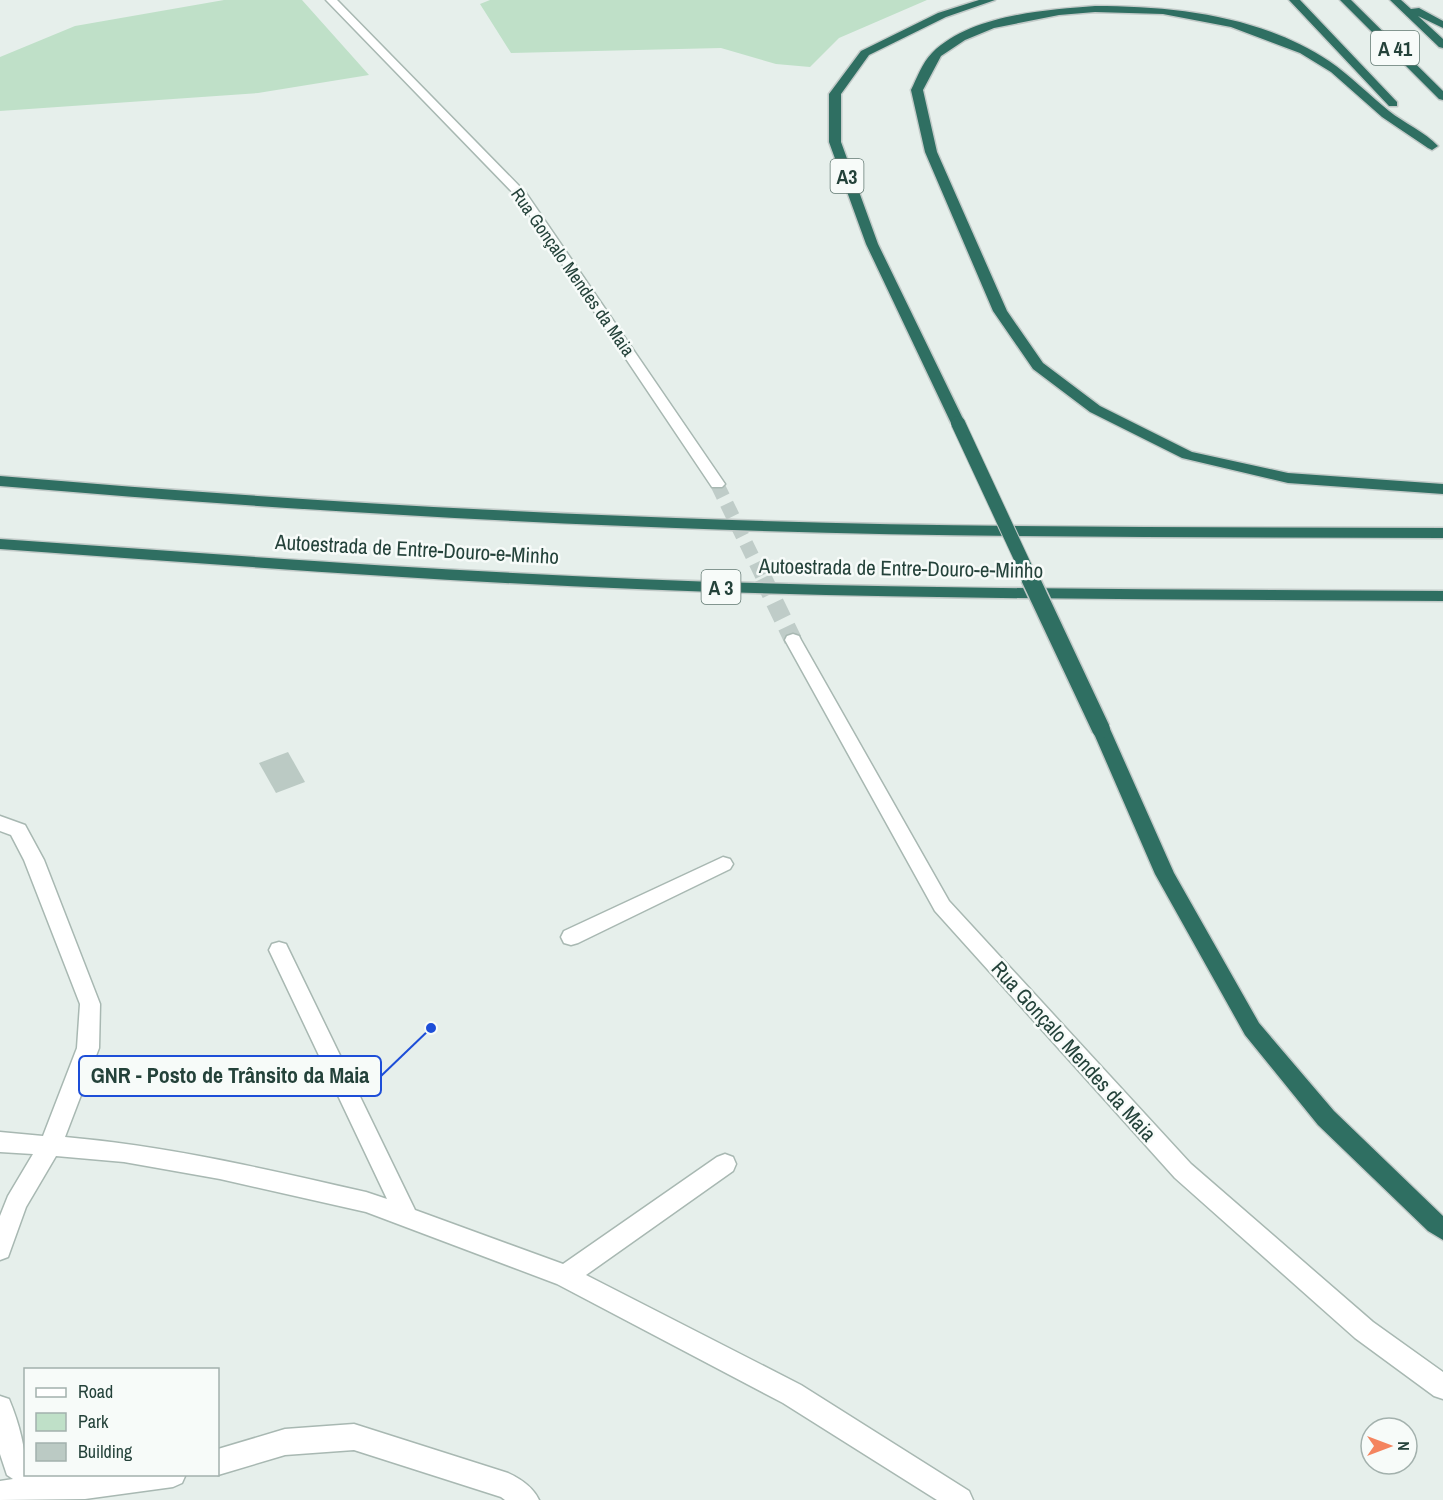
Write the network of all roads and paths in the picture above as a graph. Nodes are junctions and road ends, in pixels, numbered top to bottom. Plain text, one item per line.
1 (332, 0) edge
2 (990, 0) edge
3 (1294, 0) edge
4 (1345, 0) edge
5 (1395, 0) edge
6 (1443, 25) edge
7 (1443, 45) edge
8 (1443, 98) edge
9 (1432, 146) junction
10 (1443, 158) edge
11 (0, 481) edge
12 (717, 483) tunnel mouth
13 (1443, 489) edge
14 (1443, 533) edge
15 (0, 544) edge
16 (1443, 596) edge
17 (793, 640) tunnel mouth
18 (0, 823) edge
19 (723, 864) dead end
20 (571, 938) dead end
21 (279, 950) dead end
22 (0, 1142) edge
23 (50, 1147) junction
24 (725, 1164) dead end
25 (408, 1219) junction
26 (1443, 1228) edge
27 (0, 1249) edge
28 (565, 1276) junction
29 (1443, 1387) edge
30 (0, 1408) edge
31 (219, 1462) edge
32 (24, 1471) edge
33 (158, 1476) edge
34 (39, 1480) edge
35 (0, 1494) edge
36 (526, 1500) edge
37 (960, 1500) edge

1 - 12 street, Rua Gonçalo Mendes da Maia
2 - 26 highway, A3, bridge
3 - 9 highway
4 - 8 highway, A 41
5 - 6 highway
5 - 7 highway, A 41
9 - 10 highway
9 - 13 highway
11 - 14 highway, Autoestrada de Entre-Douro-e-Minho
15 - 16 highway, Autoestrada de Entre-Douro-e-Minho / A 3
17 - 29 street, Rua Gonçalo Mendes da Maia
18 - 23 street
19 - 20 street
21 - 25 street
22 - 23 street
23 - 25 street
23 - 27 street
24 - 28 street
25 - 28 street
28 - 37 street
30 - 32 street
31 - 36 street
33 - 34 street
34 - 35 street

